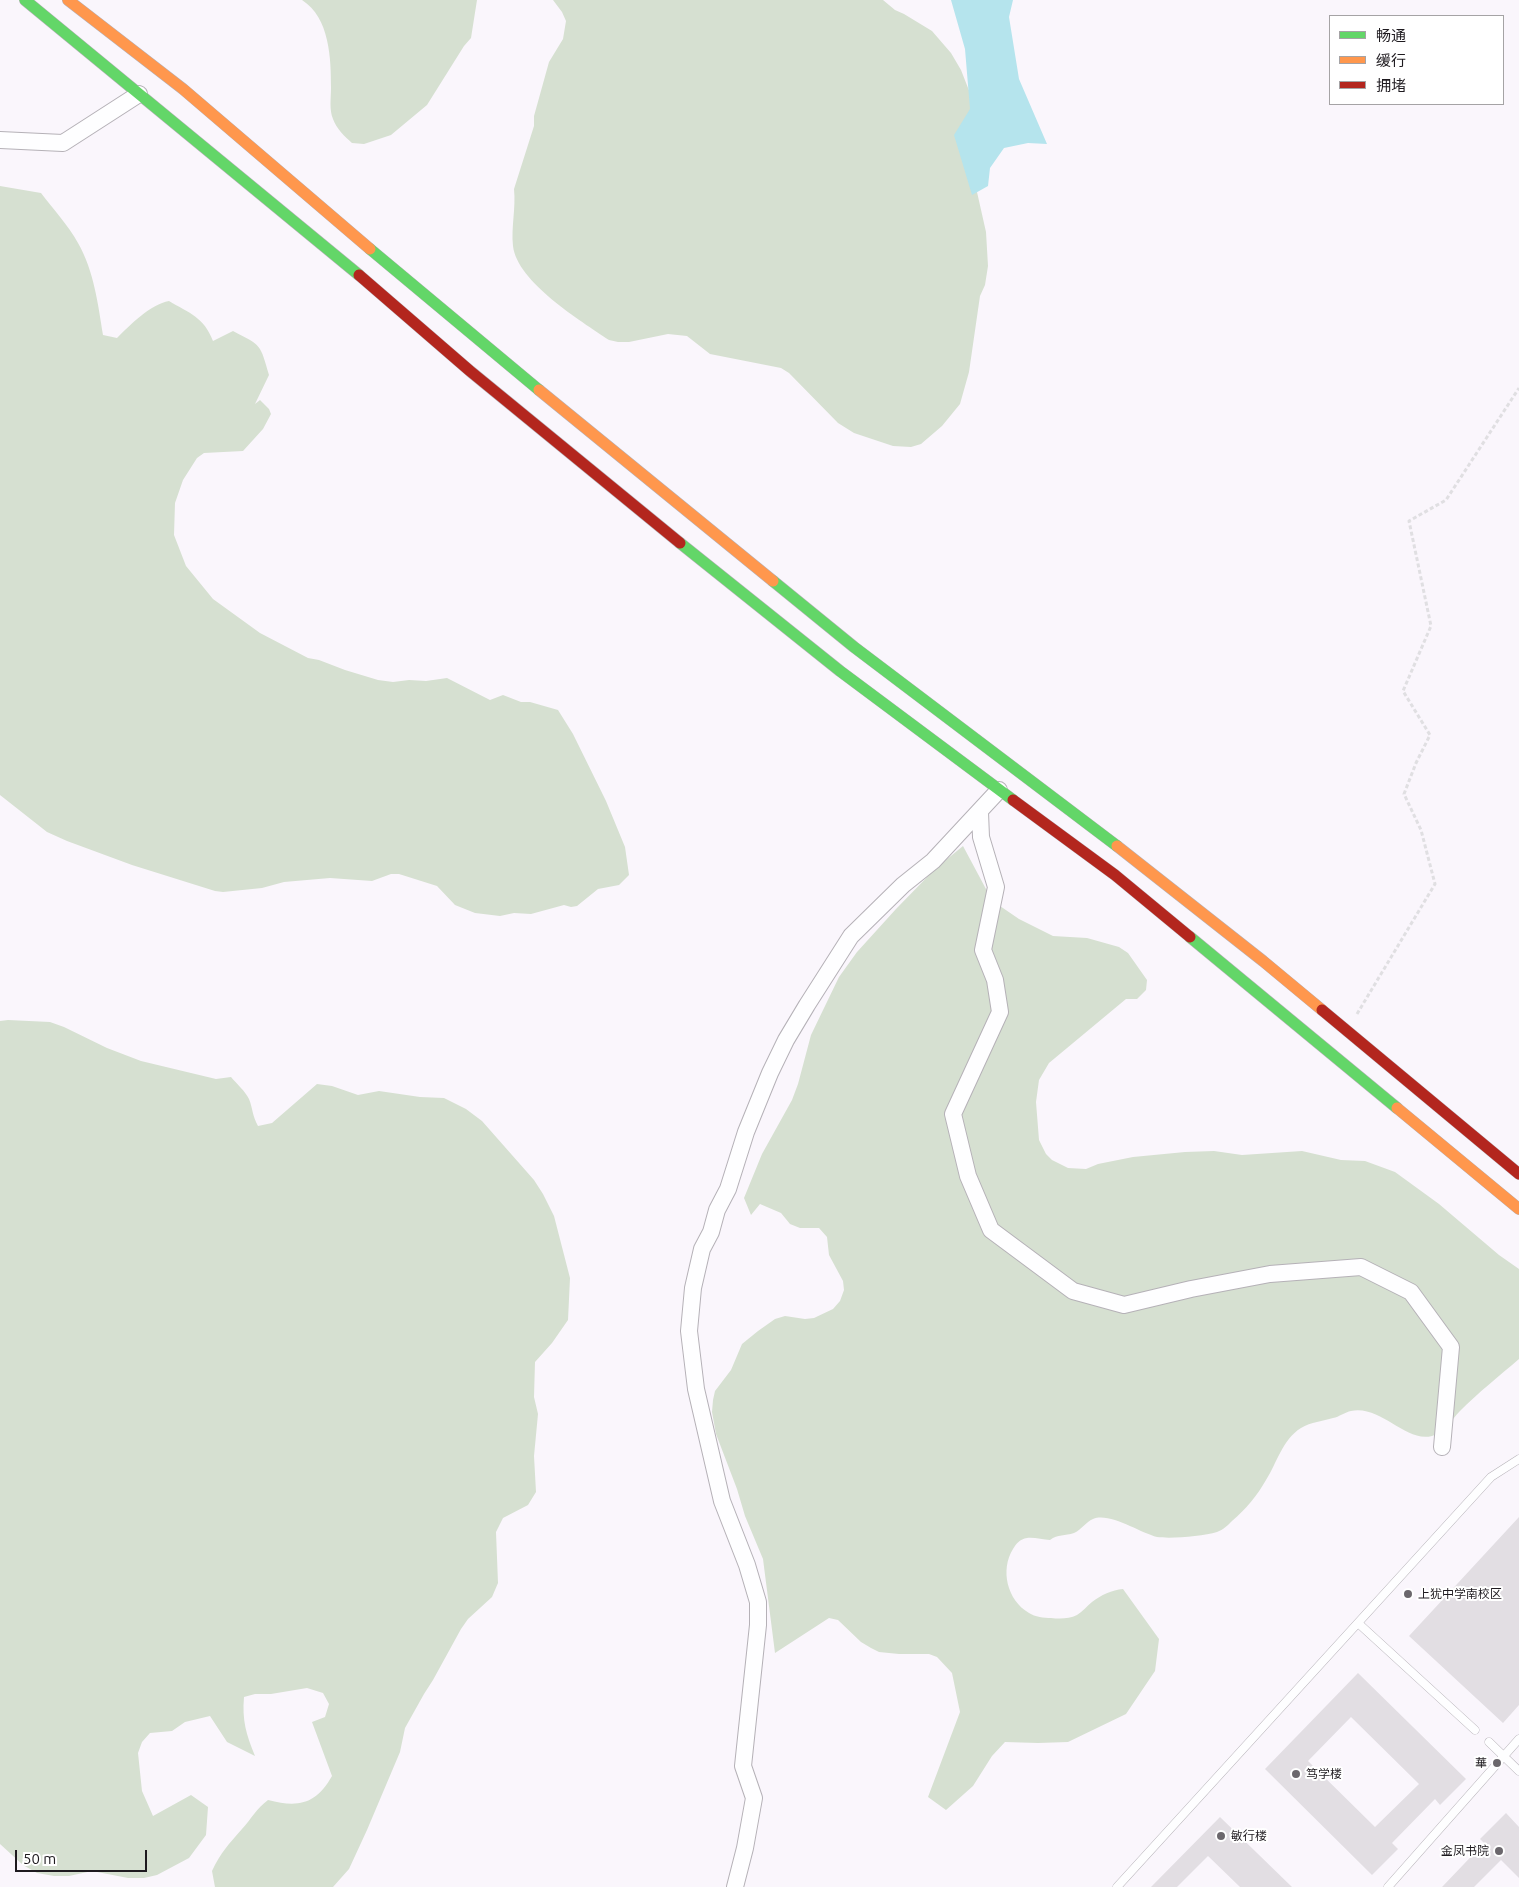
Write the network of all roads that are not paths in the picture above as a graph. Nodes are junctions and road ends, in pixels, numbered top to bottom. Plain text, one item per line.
1 (25, 0) edge
2 (68, 0) edge
3 (139, 94) junction
4 (0, 140) edge
5 (999, 790) junction
6 (980, 812) junction
7 (1519, 1174) edge
8 (1519, 1209) edge
9 (1442, 1447) dead end
10 (1519, 1459) edge
11 (1358, 1623) junction
12 (1475, 1730) dead end
13 (1519, 1739) edge
14 (1489, 1742) dead end
15 (1504, 1756) junction
16 (1519, 1770) edge
17 (735, 1887) edge
18 (1117, 1887) edge
19 (1388, 1887) edge

1 - 3 main road
2 - 7 main road
3 - 4 street
3 - 5 main road
5 - 6 street
5 - 8 main road
6 - 9 street
6 - 17 street
10 - 11 lane
11 - 12 lane
11 - 18 lane
13 - 15 lane
14 - 15 lane
15 - 16 lane
15 - 19 lane

